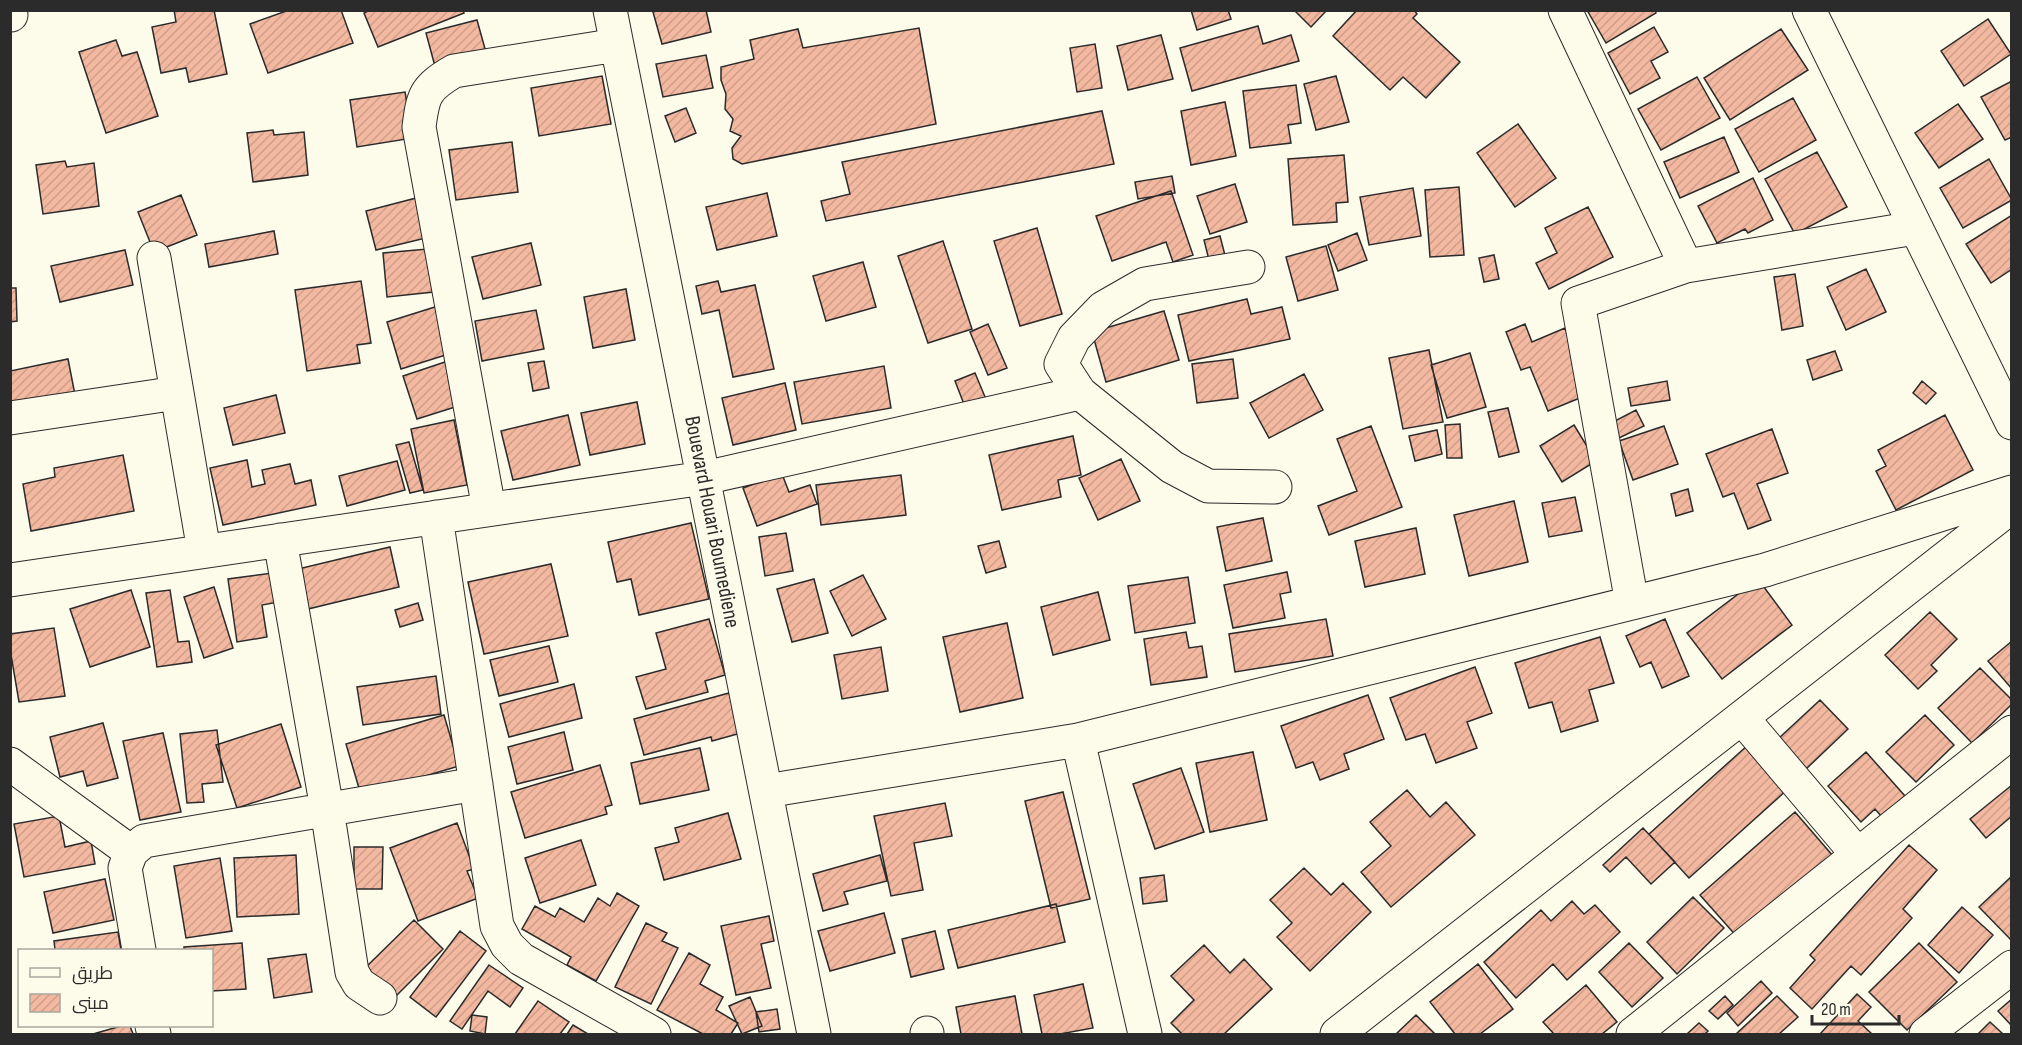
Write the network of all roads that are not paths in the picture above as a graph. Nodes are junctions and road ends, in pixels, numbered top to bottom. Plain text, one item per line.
1 (610, 10) edge
2 (1564, 10) edge
3 (1809, 10) edge
4 (617, 45) junction
5 (1915, 228) junction
6 (154, 258) dead end
7 (1686, 266) junction
8 (1248, 267) dead end
9 (177, 393) junction
10 (1080, 393) junction
11 (10, 418) edge
12 (2012, 423) edge
13 (704, 478) junction
14 (1275, 487) dead end
15 (2012, 492) edge
16 (2012, 506) edge
17 (489, 509) junction
18 (436, 517) junction
19 (280, 540) junction
20 (204, 551) junction
21 (10, 580) edge
22 (1632, 603) junction
23 (1742, 718) junction
24 (2012, 732) edge
25 (1078, 740) junction
26 (10, 764) edge
27 (476, 784) junction
28 (766, 791) junction
29 (327, 810) junction
30 (131, 852) junction
31 (1858, 855) junction
32 (139, 949) edge
33 (2012, 967) edge
34 (380, 998) dead end
35 (813, 1034) edge
36 (654, 1035) edge
37 (1145, 1035) edge
38 (1338, 1035) edge
39 (1633, 1035) edge
40 (1926, 1035) edge

1 - 4 street, Bouevard Houari Boumediene
2 - 7 street
3 - 5 street
4 - 13 street, Bouevard Houari Boumediene
4 - 17 street
5 - 7 street
5 - 12 street
6 - 9 street
7 - 22 street
8 - 10 street
9 - 11 street
9 - 20 street
10 - 13 street
10 - 14 street
13 - 17 street
13 - 28 street, Bouevard Houari Boumediene
15 - 22 street
16 - 23 street
17 - 18 street
18 - 19 street
18 - 27 street
19 - 20 street
19 - 29 street
20 - 21 street
22 - 25 street
23 - 31 street
23 - 38 street
24 - 31 street
25 - 28 street
25 - 37 street
26 - 30 street
27 - 29 street
27 - 36 street
28 - 35 street, Bouevard Houari Boumediene
29 - 30 street
29 - 34 street
30 - 32 street
31 - 39 street
33 - 40 street

